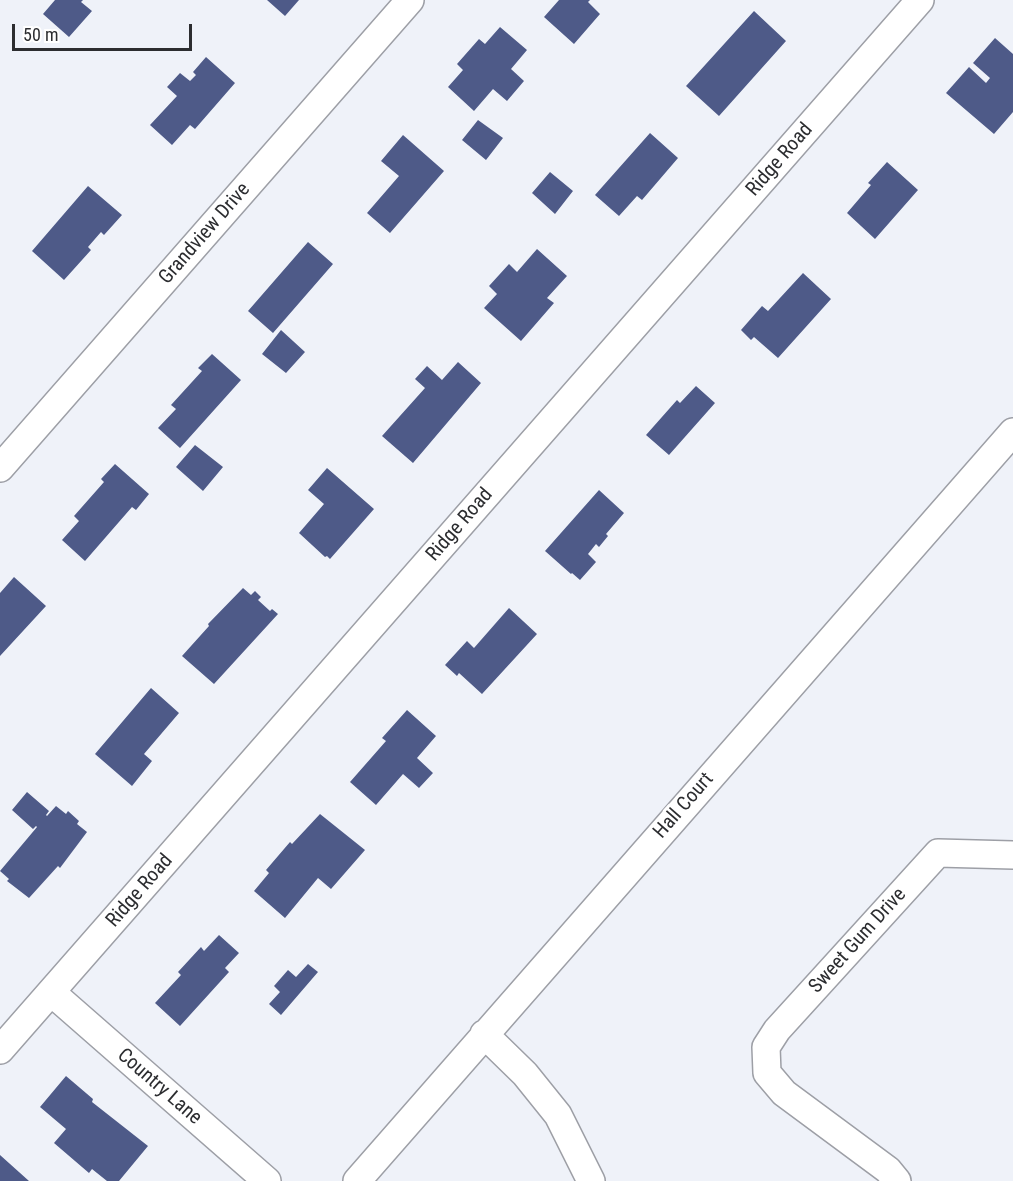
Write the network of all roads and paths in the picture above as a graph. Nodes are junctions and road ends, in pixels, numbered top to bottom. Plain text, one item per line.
1 (410, 0) edge
2 (920, 0) edge
3 (1013, 432) edge
4 (0, 468) edge
5 (1013, 855) edge
6 (51, 992) junction
7 (484, 1034) junction
8 (0, 1050) edge
9 (267, 1181) edge
10 (357, 1181) edge
11 (591, 1181) edge
12 (897, 1181) edge

1 - 4 street, Grandview Drive
2 - 6 street, Ridge Road
3 - 7 street, Hall Court
5 - 12 street, Sweet Gum Drive
6 - 8 street, Ridge Road
6 - 9 street, Country Lane
7 - 10 street, Hall Court
7 - 11 street

